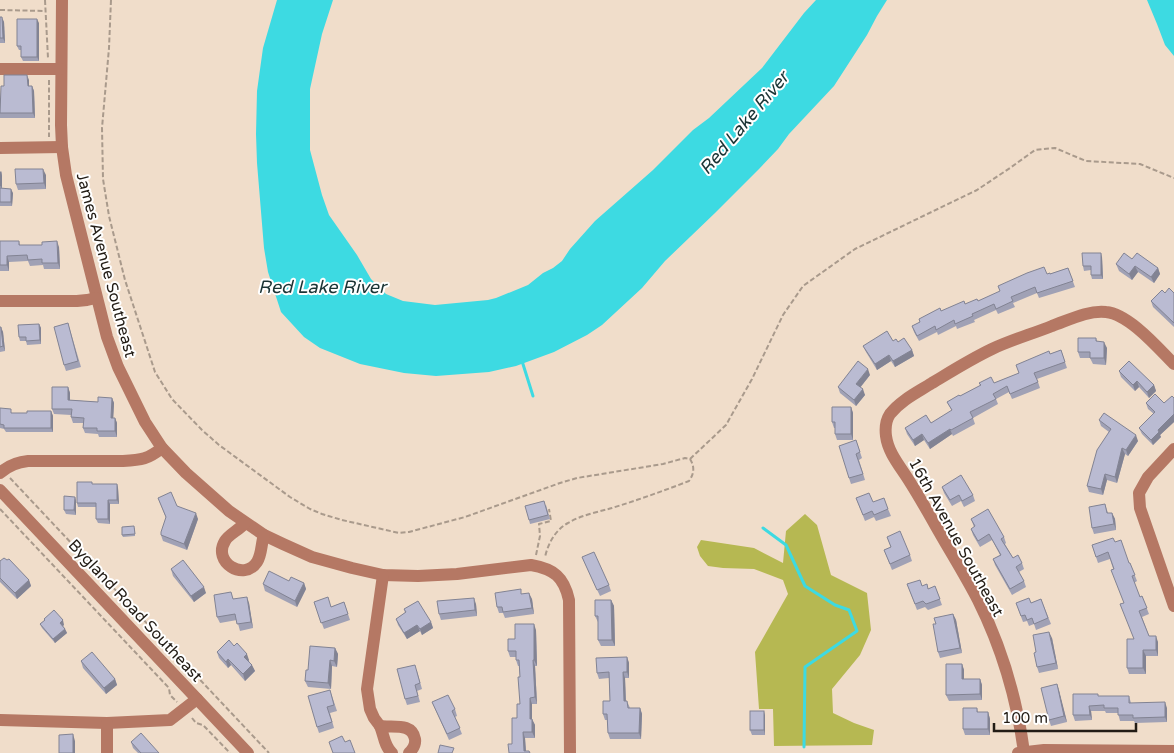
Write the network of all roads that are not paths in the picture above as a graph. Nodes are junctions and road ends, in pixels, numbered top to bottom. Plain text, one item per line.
1 (62, 0) edge
2 (0, 69) edge
3 (61, 69) junction
4 (0, 148) edge
5 (62, 148) junction
6 (96, 298) junction
7 (0, 301) edge
8 (1174, 364) edge
9 (162, 448) junction
10 (1174, 449) edge
11 (2, 472) edge
12 (0, 490) edge
13 (245, 523) junction
14 (264, 535) junction
15 (383, 575) junction
16 (1174, 606) edge
17 (197, 699) junction
18 (0, 720) edge
19 (107, 723) junction
20 (380, 726) junction
21 (1174, 751) edge
22 (1021, 752) edge
23 (107, 753) edge
24 (248, 753) edge
25 (392, 753) edge
26 (409, 753) edge
27 (570, 753) edge

1 - 3 street, James Avenue Southeast
2 - 3 street
3 - 5 street, James Avenue Southeast
4 - 5 street
5 - 6 street, James Avenue Southeast
6 - 7 street
6 - 9 street, James Avenue Southeast
8 - 22 street, 16th Avenue Southeast
9 - 11 street
9 - 13 street, James Avenue Southeast
10 - 16 street
12 - 17 street, Bygland Road Southeast
13 - 14 street, James Avenue Southeast
13 - 14 street
14 - 15 street, James Avenue Southeast
15 - 20 street
15 - 27 street, James Avenue Southeast
17 - 19 street
17 - 24 street, Bygland Road Southeast
18 - 19 street
19 - 23 street
20 - 25 street
20 - 26 street
21 - 22 street

